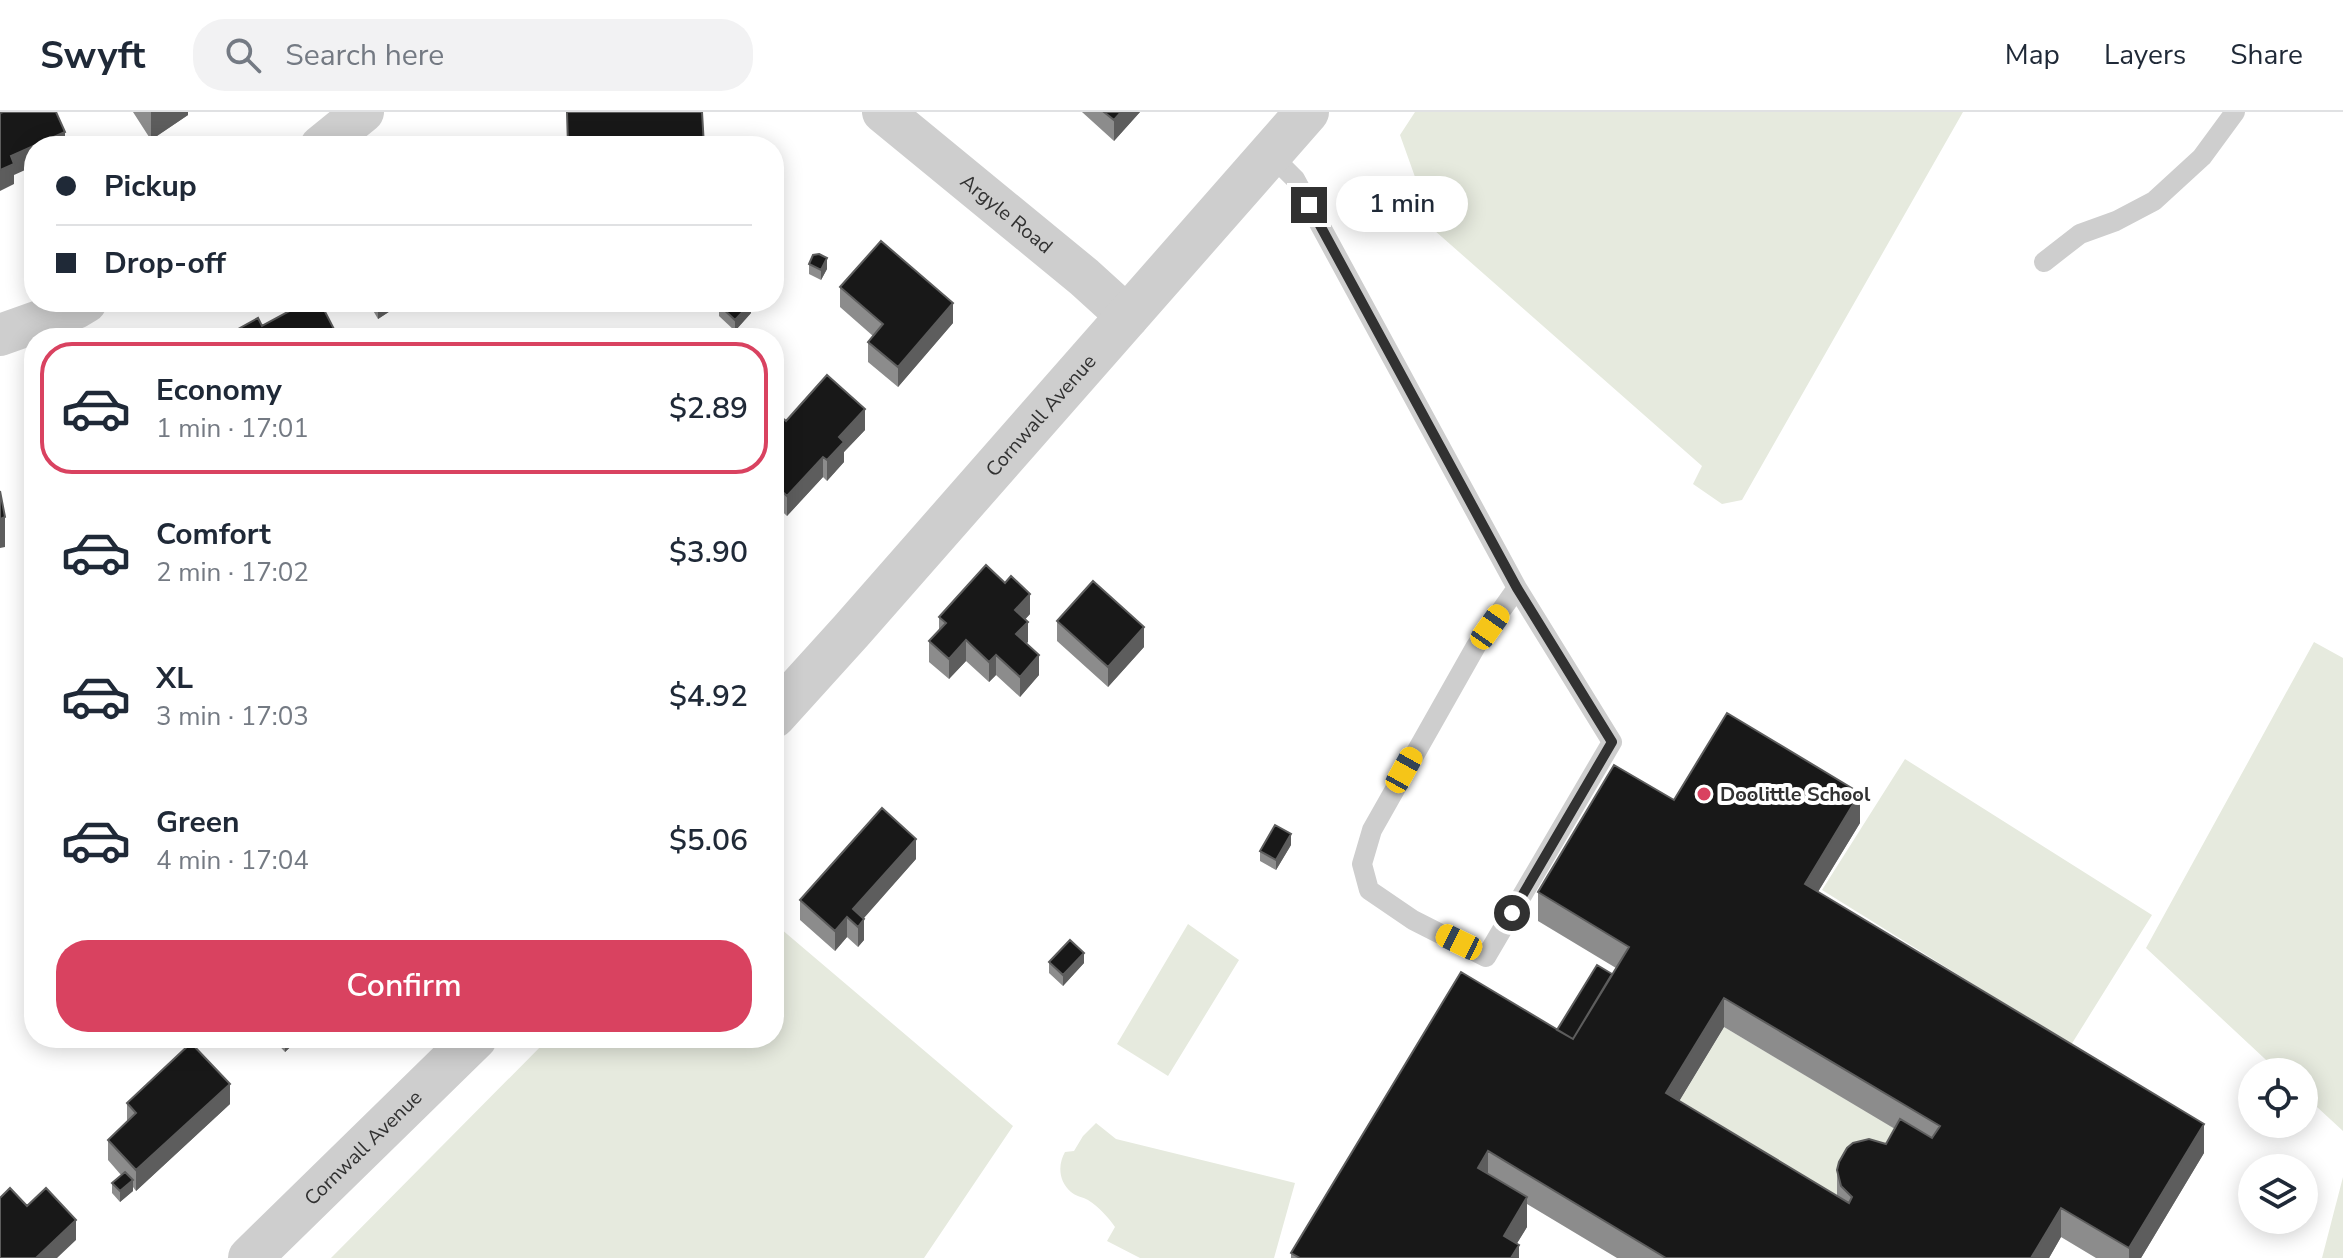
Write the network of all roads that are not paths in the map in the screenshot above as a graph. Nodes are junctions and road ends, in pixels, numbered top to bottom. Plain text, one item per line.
1 (363, 112) edge
2 (883, 112) edge
3 (1307, 112) edge
4 (2235, 112) edge
5 (333, 136) edge
6 (1270, 154) junction
7 (2044, 262) dead end
8 (65, 312) edge
9 (1128, 317) junction
10 (0, 335) edge
11 (1517, 588) junction
12 (784, 705) edge
13 (465, 1048) edge
14 (250, 1258) edge

1 - 5 street
2 - 9 street, Argyle Road
3 - 6 street, Cornwall Avenue
4 - 7 lane
6 - 9 street, Cornwall Avenue
6 - 11 lane
8 - 10 street
9 - 12 street, Cornwall Avenue
11 - 11 lane
13 - 14 street, Cornwall Avenue

